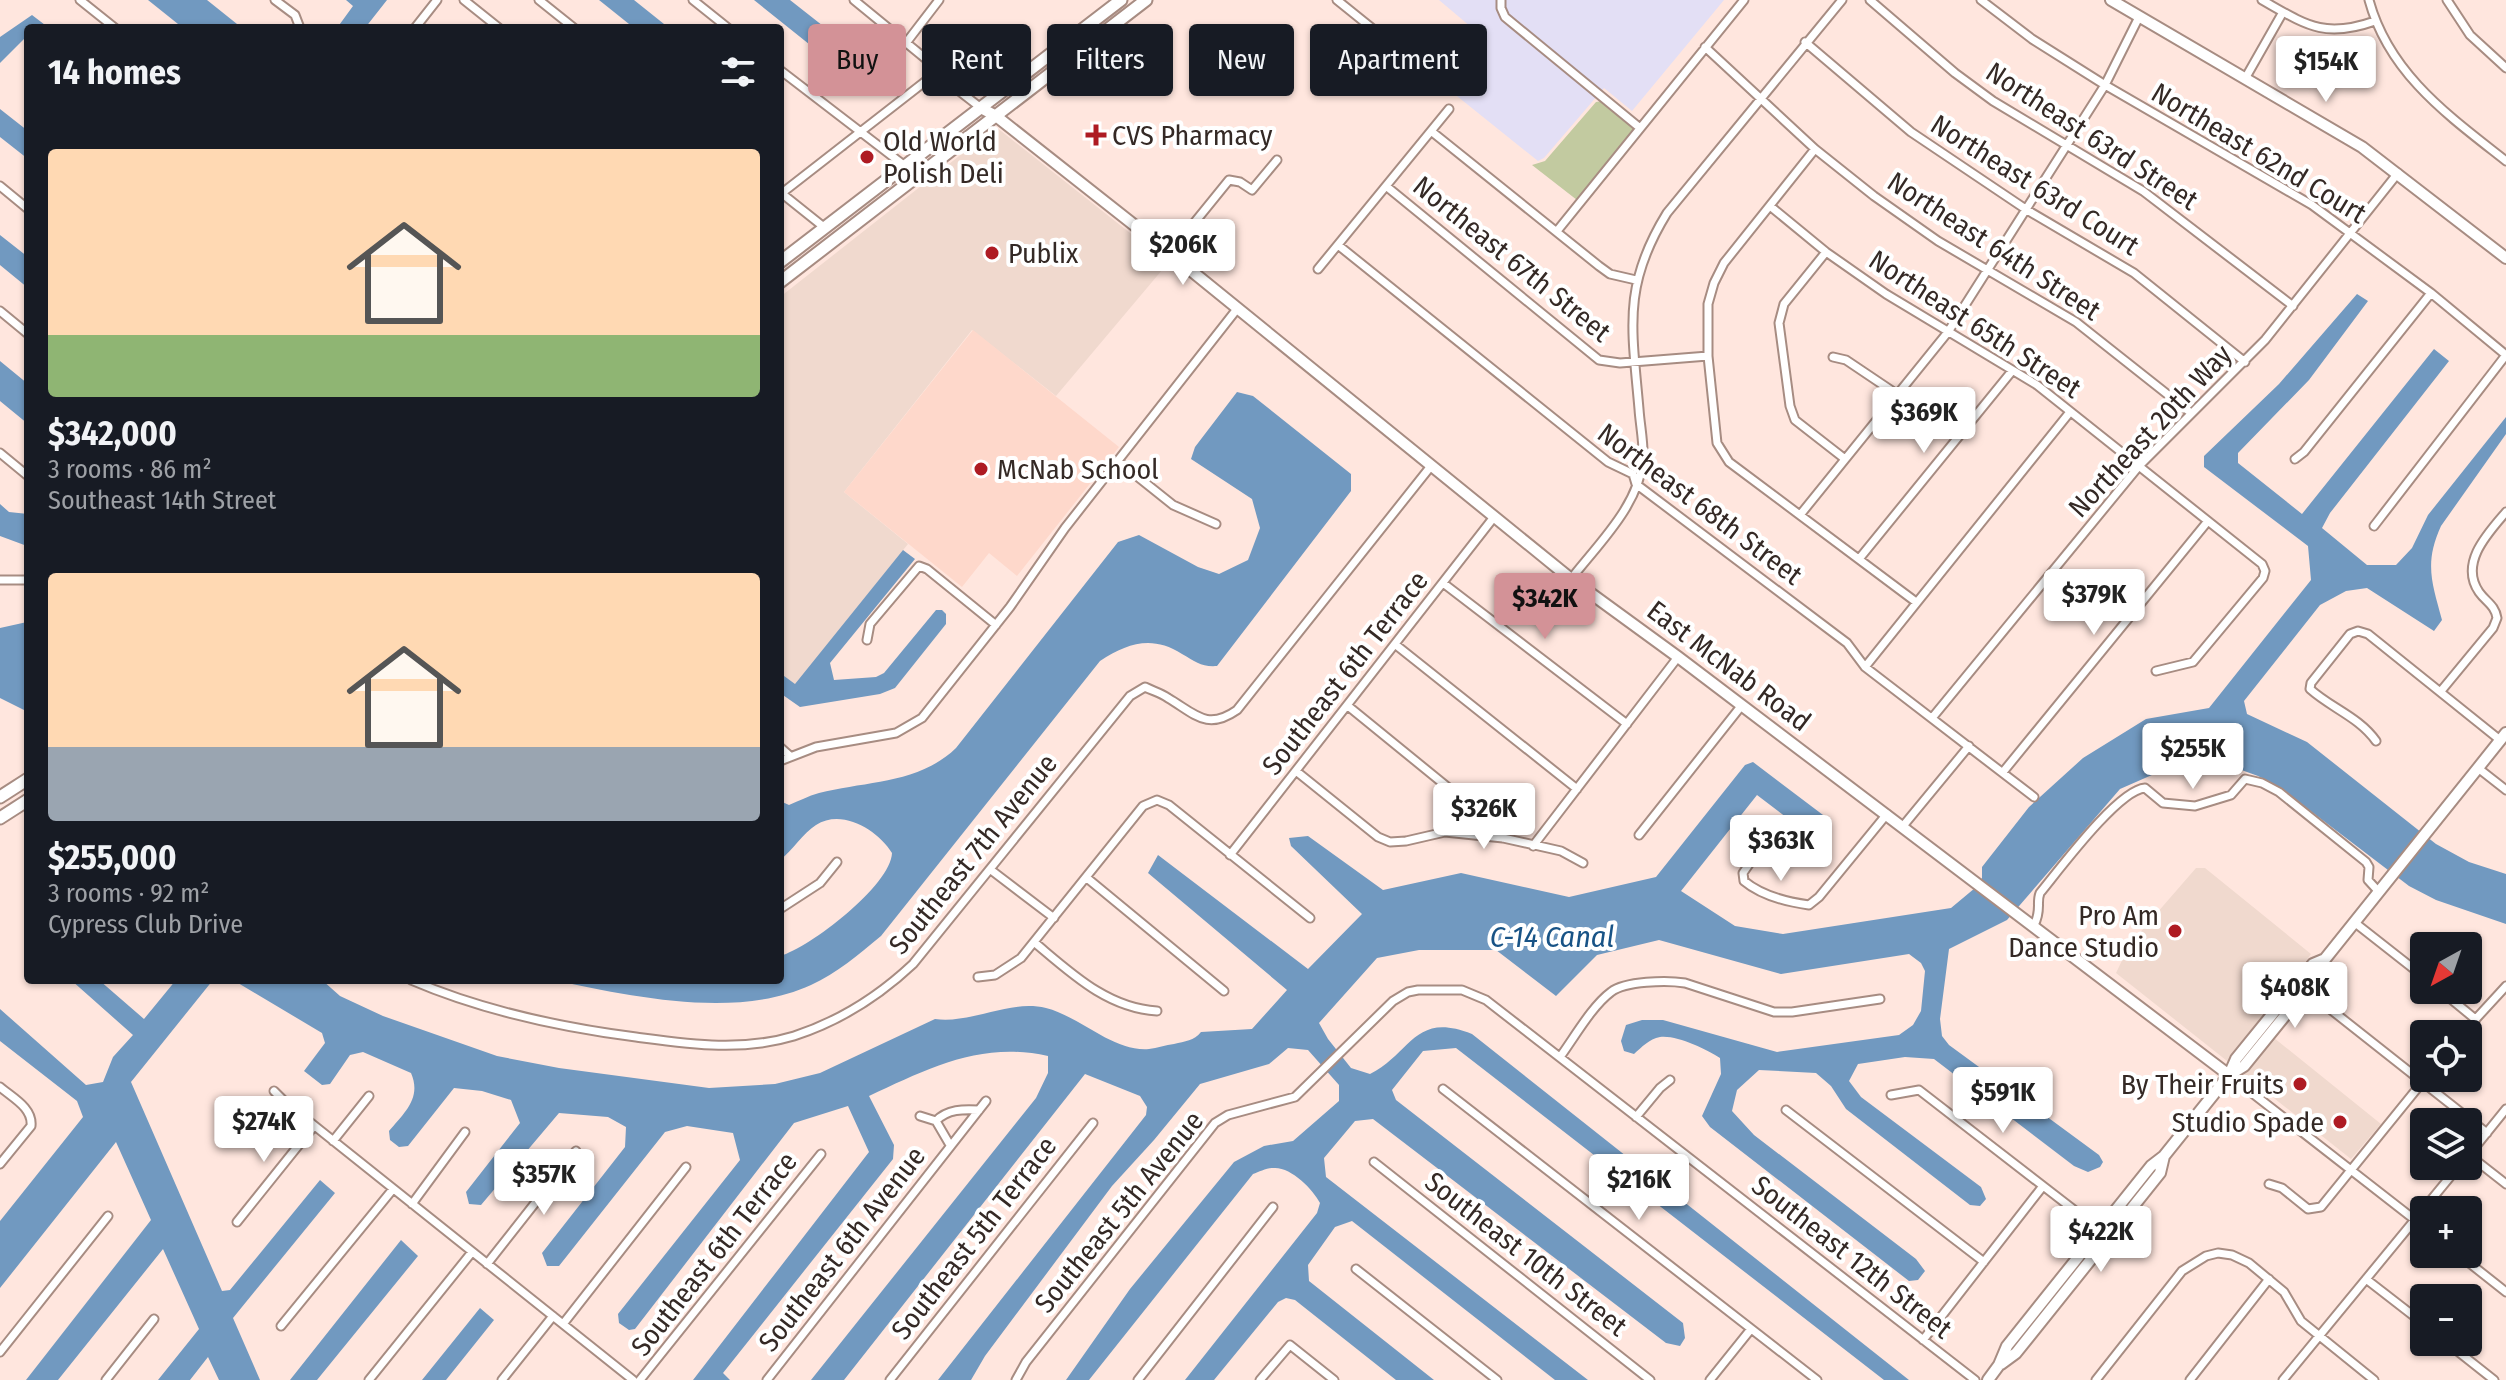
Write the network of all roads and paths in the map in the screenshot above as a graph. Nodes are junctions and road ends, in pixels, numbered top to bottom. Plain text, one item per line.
1 (80, 0) edge
2 (275, 0) edge
3 (437, 0) edge
4 (464, 0) edge
5 (539, 0) edge
6 (693, 0) edge
7 (854, 0) edge
8 (939, 0) edge
9 (1121, 0) edge
10 (1146, 0) edge
11 (1337, 0) edge
12 (1744, 0) edge
13 (1842, 0) edge
14 (1870, 0) edge
15 (1981, 0) edge
16 (2111, 0) edge
17 (2262, 0) edge
18 (2369, 0) edge
19 (2447, 0) edge
20 (1501, 1) edge
21 (1134, 5) edge
22 (2283, 12) junction
23 (2139, 17) junction
24 (2375, 21) junction
25 (110, 24) edge
26 (298, 24) edge
27 (418, 24) edge
28 (494, 24) edge
29 (569, 24) edge
30 (723, 24) edge
31 (883, 24) edge
32 (1113, 24) edge
33 (1114, 24) edge
34 (1367, 24) edge
35 (1805, 42) junction
36 (906, 43) joint
37 (1705, 47) junction
38 (922, 56) edge
39 (2506, 68) edge
40 (784, 73) edge
41 (1047, 76) edge
42 (2246, 77) junction
43 (922, 84) edge
44 (2105, 85) junction
45 (966, 96) edge
46 (1760, 99) junction
47 (981, 108) junction
48 (1449, 109) dead end
49 (996, 116) junction
50 (1640, 128) junction
51 (862, 130) junction
52 (1431, 131) junction
53 (2067, 146) junction
54 (1815, 149) junction
55 (1277, 160) dead end
56 (2506, 161) edge
57 (905, 166) junction
58 (2398, 173) junction
59 (0, 186) edge
60 (1386, 186) junction
61 (784, 190) edge
62 (784, 194) edge
63 (24, 206) edge
64 (1770, 206) junction
65 (2027, 210) junction
66 (845, 212) junction
67 (825, 228) junction
68 (1557, 231) junction
69 (2351, 233) junction
70 (832, 242) junction
71 (1338, 245) junction
72 (1826, 252) junction
73 (813, 257) junction
74 (1175, 258) junction
75 (2506, 258) edge
76 (784, 259) edge
77 (1318, 269) dead end
78 (1989, 270) junction
79 (784, 279) edge
80 (1636, 280) junction
81 (2431, 293) junction
82 (2293, 306) junction
83 (1237, 309) junction
84 (0, 311) edge
85 (24, 331) edge
86 (1948, 332) junction
87 (2506, 355) edge
88 (1708, 356) junction
89 (1833, 357) dead end
90 (1635, 361) junction
91 (2245, 362) junction
92 (2012, 371) junction
93 (1898, 395) junction
94 (2070, 412) junction
95 (2191, 413) junction
96 (0, 453) edge
97 (1845, 459) junction
98 (2295, 459) dead end
99 (1118, 461) junction
100 (1431, 466) junction
101 (2139, 466) junction
102 (24, 473) edge
103 (1636, 484) junction
104 (2506, 512) edge
105 (1800, 515) junction
106 (1494, 517) junction
107 (2208, 521) junction
108 (1216, 524) dead end
109 (2374, 526) dead end
110 (1859, 559) junction
111 (1571, 579) junction
112 (0, 580) edge
113 (24, 580) edge
114 (1443, 583) junction
115 (1916, 602) junction
116 (996, 625) junction
117 (867, 640) dead end
118 (1396, 645) junction
119 (1678, 657) junction
120 (1865, 667) junction
121 (2156, 671) dead end
122 (2441, 691) junction
123 (1742, 705) junction
124 (1348, 706) junction
125 (1932, 718) junction
126 (1627, 724) junction
127 (2503, 736) edge
128 (2376, 741) dead end
129 (1969, 746) junction
130 (784, 751) edge
131 (789, 755) junction
132 (784, 758) edge
133 (2478, 768) junction
134 (1296, 771) junction
135 (2003, 772) junction
136 (24, 782) edge
137 (1577, 789) junction
138 (2506, 790) edge
139 (0, 797) edge
140 (2034, 797) dead end
141 (24, 803) edge
142 (1887, 814) junction
143 (0, 818) edge
144 (1903, 826) junction
145 (1639, 835) dead end
146 (1503, 838) junction
147 (1533, 846) junction
148 (1766, 848) dead end
149 (1230, 855) junction
150 (837, 862) dead end
151 (1583, 863) dead end
152 (991, 870) junction
153 (1087, 878) junction
154 (2379, 892) junction
155 (784, 906) edge
156 (1054, 918) junction
157 (1310, 918) dead end
158 (2354, 922) junction
159 (2034, 925) junction
160 (1034, 942) junction
161 (2325, 959) junction
162 (2410, 966) edge
163 (978, 977) dead end
164 (420, 984) edge
165 (2506, 986) edge
166 (2306, 990) junction
167 (1224, 991) dead end
168 (1474, 994) joint
169 (1880, 999) dead end
170 (2457, 1004) edge
171 (1157, 1011) dead end
172 (2474, 1018) joint
173 (1560, 1057) junction
174 (2410, 1069) edge
175 (2229, 1075) junction
176 (1670, 1080) dead end
177 (0, 1087) edge
178 (1443, 1089) dead end
179 (274, 1091) dead end
180 (2414, 1092) edge
181 (2438, 1092) edge
182 (1891, 1095) dead end
183 (369, 1096) dead end
184 (986, 1101) dead end
185 (2506, 1109) edge
186 (979, 1110) junction
187 (1786, 1110) dead end
188 (920, 1116) dead end
189 (1636, 1117) junction
190 (936, 1121) junction
191 (1093, 1123) dead end
192 (314, 1126) junction
193 (465, 1132) dead end
194 (2487, 1133) junction
195 (2482, 1139) edge
196 (333, 1141) junction
197 (950, 1145) junction
198 (576, 1151) dead end
199 (821, 1154) dead end
200 (2164, 1156) junction
201 (1374, 1162) dead end
202 (0, 1164) edge
203 (2482, 1166) edge
204 (686, 1167) dead end
205 (2352, 1170) junction
206 (2448, 1180) edge
207 (2269, 1184) dead end
208 (2506, 1184) edge
209 (2043, 1186) junction
210 (393, 1189) junction
211 (2435, 1196) edge
212 (412, 1204) junction
213 (1273, 1207) dead end
214 (108, 1216) dead end
215 (2410, 1216) edge
216 (237, 1222) dead end
217 (2410, 1226) edge
218 (2100, 1230) junction
219 (472, 1252) junction
220 (1984, 1262) junction
221 (487, 1264) junction
222 (2476, 1268) edge
223 (1356, 1269) dead end
224 (2269, 1279) junction
225 (2366, 1279) junction
226 (2506, 1292) edge
227 (2410, 1313) edge
228 (553, 1316) junction
229 (154, 1319) dead end
230 (563, 1324) junction
231 (281, 1326) dead end
232 (1751, 1329) junction
233 (2318, 1336) junction
234 (1923, 1340) junction
235 (0, 1352) edge
236 (2464, 1356) edge
237 (1999, 1365) junction
238 (106, 1380) edge
239 (369, 1380) edge
240 (502, 1380) edge
241 (633, 1380) edge
242 (640, 1380) edge
243 (767, 1380) edge
244 (890, 1380) edge
245 (1016, 1380) edge
246 (1138, 1380) edge
247 (1260, 1380) edge
248 (1334, 1380) edge
249 (1497, 1380) edge
250 (1650, 1380) edge
251 (1710, 1380) edge
252 (1817, 1380) edge
253 (1975, 1380) edge
254 (1988, 1380) edge
255 (2096, 1380) edge
256 (2190, 1380) edge
257 (2283, 1380) edge
258 (2374, 1380) edge
259 (2494, 1380) edge

1 - 25 street
2 - 26 street
3 - 27 street
4 - 28 street
5 - 29 street
6 - 30 street
7 - 31 street
8 - 36 street
9 - 32 main road
9 - 47 main road
10 - 21 main road
11 - 34 street
12 - 37 street
13 - 35 street
14 - 53 street, Northeast 63rd Street
15 - 44 street, Northeast 62nd Court
16 - 23 street
17 - 22 street
18 - 24 street
19 - 39 street
20 - 50 street
21 - 33 main road
22 - 24 street
22 - 42 street
23 - 42 street
23 - 44 street
24 - 56 street
35 - 46 street
35 - 65 street, Northeast 63rd Court
36 - 38 street
37 - 46 street, Northeast 64th Street
37 - 50 street
40 - 51 street
41 - 49 main road
42 - 58 street
43 - 51 street
44 - 53 street
44 - 69 street, Northeast 62nd Court
45 - 47 street
46 - 54 street, Northeast 64th Street
46 - 80 street
47 - 49 street, East McNab Road
47 - 57 main road
48 - 52 street
49 - 70 main road
49 - 74 street, East McNab Road
50 - 68 street
51 - 57 street
51 - 61 street
52 - 60 street
52 - 68 street
53 - 65 street
53 - 82 street, Northeast 63rd Street
54 - 64 street
54 - 78 street, Northeast 64th Street
55 - 74 street
57 - 66 main road
58 - 69 street, Northeast 20th Way
58 - 75 street
59 - 63 street
60 - 71 street
60 - 90 street, Northeast 67th Street
62 - 67 street
64 - 72 street, Northeast 65th Street
64 - 88 street
65 - 78 street
65 - 91 street, Northeast 63rd Court
66 - 67 main road
66 - 70 main road
67 - 73 main road
67 - 76 main road
68 - 80 street
69 - 81 street, Northeast 62nd Court
69 - 82 street, Northeast 20th Way
70 - 73 main road
71 - 77 street
71 - 103 street, Northeast 68th Street
72 - 86 street, Northeast 65th Street
72 - 97 street
73 - 79 main road
74 - 83 street, East McNab Road
78 - 86 street
78 - 95 street, Northeast 64th Street
80 - 90 street
81 - 87 street, Northeast 62nd Court
81 - 98 street
82 - 91 street, Northeast 20th Way
83 - 99 street
83 - 100 street, East McNab Road
84 - 85 street
86 - 92 street, Northeast 65th Street
86 - 93 street
87 - 109 street
88 - 90 street, Northeast 67th Street
88 - 105 street
89 - 93 street
90 - 103 street
91 - 95 street, Northeast 20th Way
92 - 94 street, Northeast 65th Street
92 - 110 street
93 - 97 street
94 - 101 street, Northeast 65th Street
94 - 115 street
95 - 101 street, Northeast 20th Way
96 - 102 street
97 - 105 street
99 - 108 street
99 - 116 street
100 - 106 street, East McNab Road
100 - 152 street, Southeast 7th Avenue
101 - 107 street, Northeast 65th Street
101 - 125 street, Northeast 20th Way
103 - 111 street
103 - 120 street, Northeast 68th Street
104 - 122 street
105 - 110 street
106 - 111 street, East McNab Road
106 - 114 street, Southeast 6th Terrace
107 - 121 street, Northeast 65th Street
107 - 135 street
110 - 115 street
111 - 119 street, East McNab Road
112 - 113 street
114 - 118 street, Southeast 6th Terrace
114 - 126 street
115 - 120 street
116 - 117 street
116 - 131 street
118 - 124 street, Southeast 6th Terrace
118 - 137 street
119 - 123 street, East McNab Road
119 - 126 street
120 - 125 street, Northeast 68th Street
122 - 127 street
122 - 128 street
123 - 142 street, East McNab Road
123 - 145 street
124 - 134 street, Southeast 6th Terrace
124 - 146 street
125 - 129 street, Northeast 68th Street
126 - 137 street
127 - 133 street
129 - 135 street, Northeast 68th Street
129 - 144 street
130 - 131 street
131 - 132 street
133 - 138 street
133 - 154 street
134 - 146 street
134 - 149 street, Southeast 6th Terrace
135 - 140 street, Northeast 68th Street
136 - 139 main road
137 - 147 street
141 - 143 main road
142 - 144 street, East McNab Road
142 - 148 street
144 - 159 street, East McNab Road
146 - 147 street
147 - 151 street
149 - 153 street
149 - 157 street
150 - 155 street
152 - 156 street
152 - 164 street, Southeast 7th Avenue
153 - 156 street
153 - 167 street
154 - 158 street
154 - 159 street
156 - 160 street
158 - 161 street
158 - 162 street
159 - 175 street, East McNab Road
160 - 163 street
160 - 171 street
161 - 166 street
161 - 175 street
165 - 172 street
166 - 174 street
166 - 175 street
168 - 173 street, Southeast 12th Street
168 - 245 street, Southeast 5th Avenue
169 - 173 street
170 - 172 street
173 - 189 street, Southeast 12th Street
175 - 200 street
175 - 205 street
176 - 189 street
177 - 202 street
178 - 232 street
179 - 192 street
180 - 205 street
181 - 194 street
182 - 209 street
183 - 196 street
184 - 186 street, Southeast 6th Avenue
185 - 194 street
186 - 190 street, Southeast 6th Avenue
186 - 197 street, Southeast 6th Avenue
187 - 220 street
188 - 190 street, Southeast 6th Avenue
189 - 234 street, Southeast 12th Street
190 - 197 street, Southeast 6th Avenue
191 - 244 street, Southeast 5th Terrace
192 - 196 street
192 - 216 street
193 - 212 street
194 - 195 street
196 - 210 street
197 - 243 street, Southeast 6th Avenue
198 - 221 street
199 - 242 street, Southeast 6th Terrace
200 - 218 street
200 - 237 street
201 - 250 street, Southeast 10th Street
203 - 208 street
204 - 230 street
205 - 207 street
205 - 215 street
206 - 211 street
209 - 218 street
209 - 220 street
210 - 212 street
210 - 231 street
212 - 219 street
213 - 246 street
214 - 235 street
217 - 225 street
218 - 237 street
219 - 221 street
219 - 239 street
220 - 234 street
221 - 228 street
222 - 226 street
223 - 249 street
224 - 233 street
224 - 255 street
224 - 256 street
225 - 227 street
225 - 233 street
228 - 230 street
228 - 240 street
229 - 238 street
230 - 241 street
232 - 251 street
232 - 252 street
233 - 257 street
233 - 258 street
234 - 253 street, Southeast 12th Street
236 - 259 street
237 - 254 street
247 - 248 street

